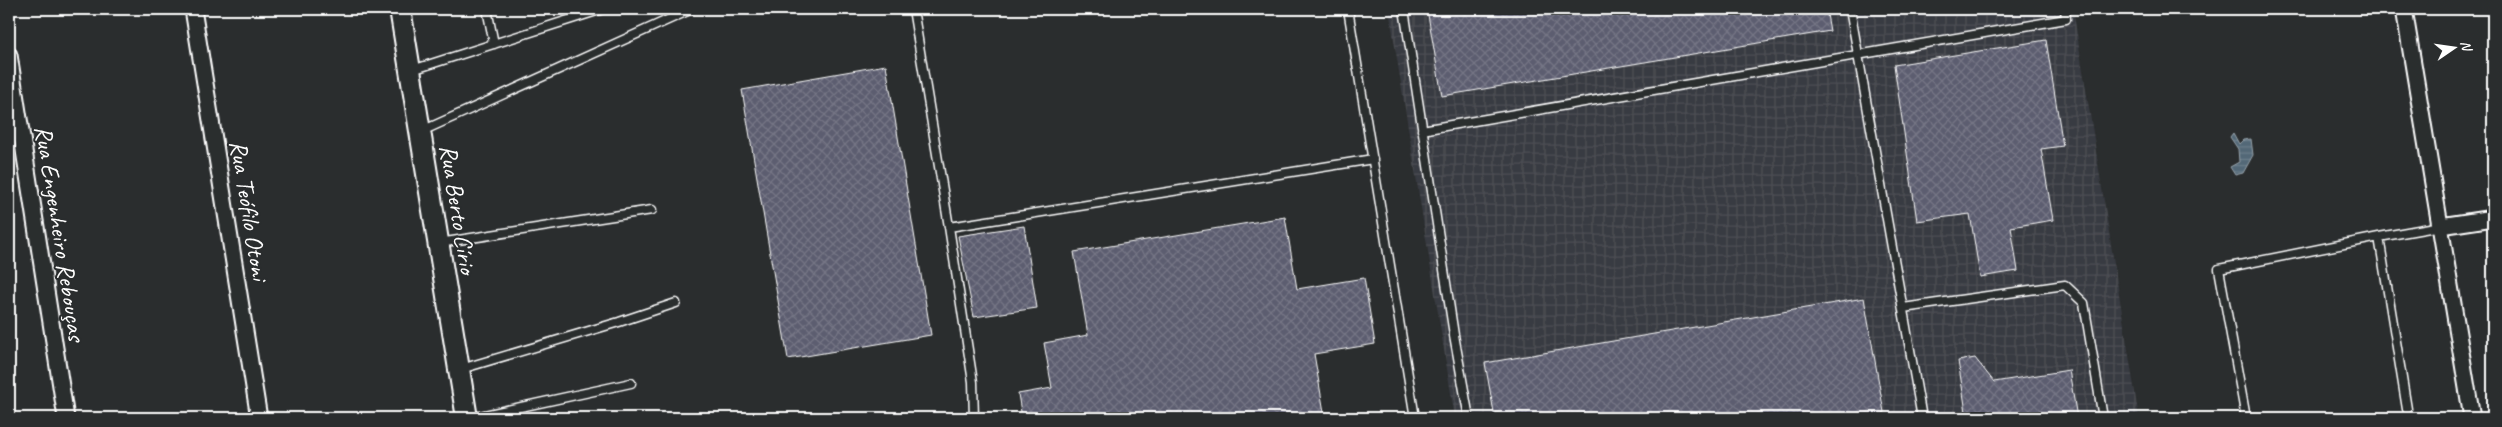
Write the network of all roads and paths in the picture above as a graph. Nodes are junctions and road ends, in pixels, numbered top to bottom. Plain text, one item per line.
1 (193, 9) edge
2 (400, 9) edge
3 (487, 9) edge
4 (603, 9) edge
5 (692, 9) edge
6 (913, 9) edge
7 (1348, 9) edge
8 (1404, 9) edge
9 (1850, 9) edge
10 (2064, 9) edge
11 (2404, 9) edge
12 (494, 44) junction
13 (9, 54) edge
14 (1857, 55) junction
15 (410, 71) junction
16 (1422, 130) junction
17 (420, 131) junction
18 (1372, 159) junction
19 (652, 210) dead end
20 (2493, 218) edge
21 (2440, 226) junction
22 (949, 227) junction
23 (2379, 237) junction
24 (438, 243) junction
25 (676, 303) dead end
26 (1903, 308) junction
27 (459, 369) junction
28 (631, 384) dead end
29 (2407, 409) dead end
30 (66, 418) edge
31 (259, 418) edge
32 (468, 418) edge
33 (974, 418) edge
34 (1415, 418) edge
35 (1469, 418) edge
36 (1922, 418) edge
37 (2103, 418) edge
38 (2246, 418) edge
39 (2472, 418) edge

1 - 31 street, Rua Teófilo Otoni
2 - 15 street, Rua Berto Círio
3 - 12 lane
4 - 12 lane
5 - 17 lane
6 - 22 lane
7 - 18 lane
8 - 16 lane
9 - 14 lane
10 - 14 lane
11 - 21 street
12 - 15 lane
13 - 30 street, Rua Engenheiro Rebouças
14 - 16 lane
14 - 26 lane
15 - 17 street, Rua Berto Círio
16 - 35 lane
17 - 24 street, Rua Berto Círio
18 - 22 lane
18 - 34 lane
19 - 24 lane
20 - 21 street
21 - 23 lane
21 - 39 street
22 - 33 lane
23 - 29 lane
23 - 38 lane
24 - 27 street, Rua Berto Círio
25 - 27 lane
26 - 36 lane
26 - 37 lane
27 - 32 street, Rua Berto Círio
28 - 32 lane

